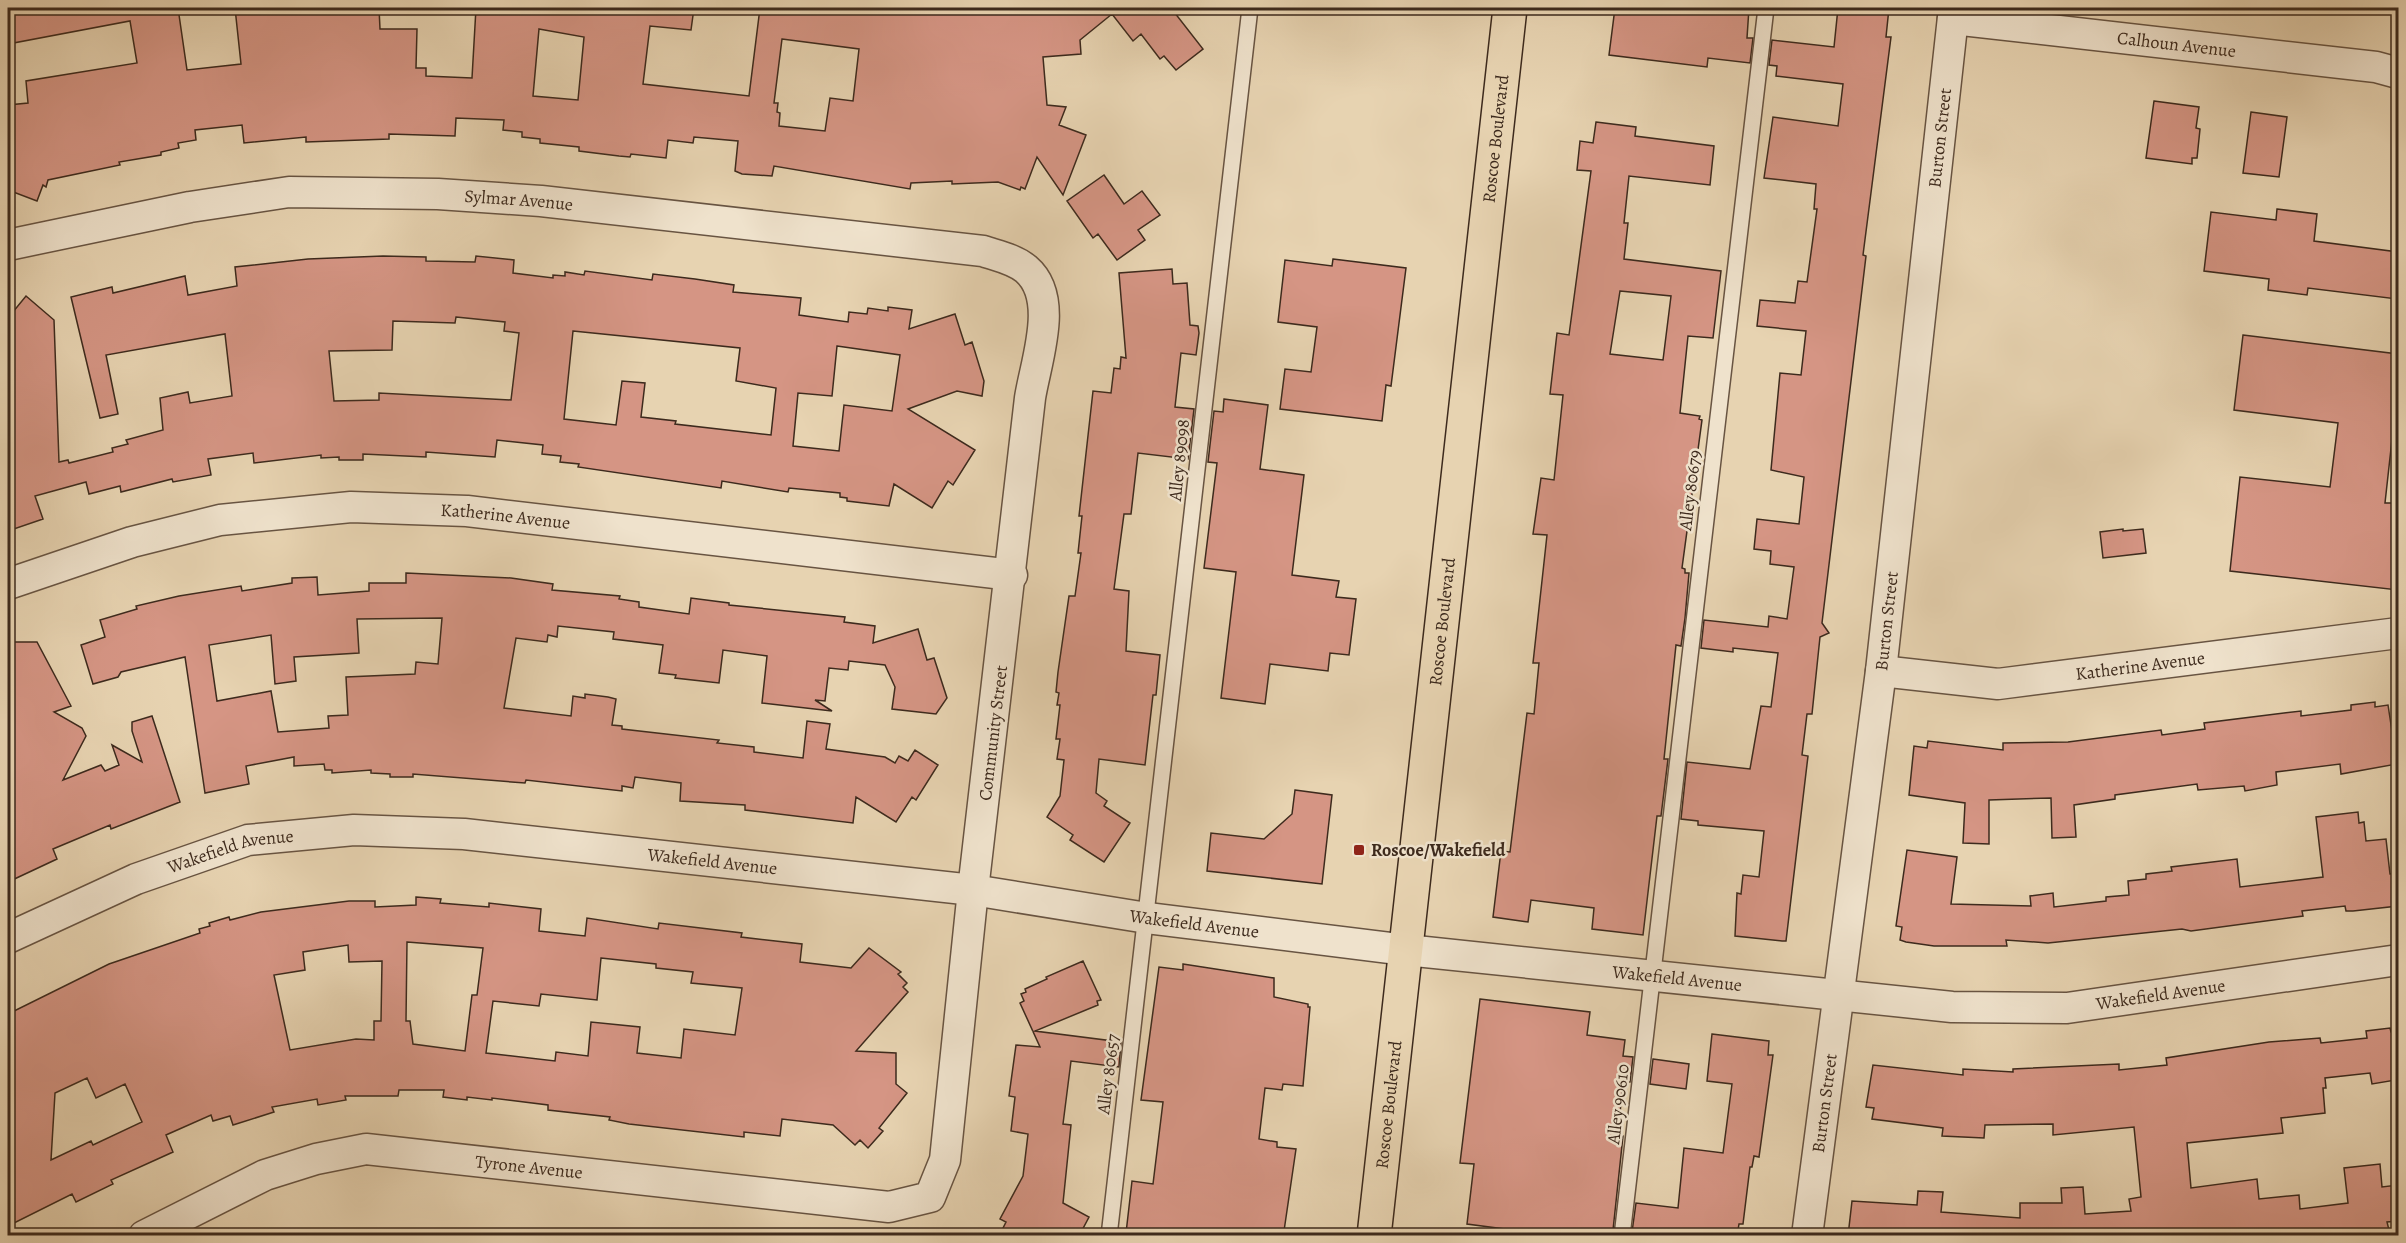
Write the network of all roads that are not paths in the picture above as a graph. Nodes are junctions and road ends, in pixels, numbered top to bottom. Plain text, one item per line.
1 (1250, 8) edge
2 (1510, 8) edge
3 (1766, 8) edge
4 (1954, 13) edge
5 (2398, 73) edge
6 (8, 245) edge
7 (1027, 270) joint
8 (1012, 575) junction
9 (8, 584) edge
10 (2398, 633) edge
11 (1881, 671) junction
12 (973, 890) junction
13 (1147, 918) junction
14 (8, 939) edge
15 (1406, 950) junction
16 (2398, 960) edge
17 (1652, 976) junction
18 (1836, 997) junction
19 (930, 1197) joint
20 (151, 1234) edge
21 (1109, 1236) edge
22 (1374, 1236) edge
23 (1622, 1236) edge
24 (1807, 1236) edge

1 - 13 lane, Alley 89098
2 - 15 main road, Roscoe Boulevard
3 - 17 lane, Alley 80679
4 - 5 street, Calhoun Avenue
4 - 11 street, Burton Street
6 - 7 street, Sylmar Avenue
7 - 8 street, Community Street
8 - 9 street, Katherine Avenue
8 - 12 street, Community Street
10 - 11 street, Katherine Avenue
11 - 18 street, Burton Street
12 - 13 street, Wakefield Avenue
12 - 14 street, Wakefield Avenue
12 - 19 street, Community Street
13 - 15 street, Wakefield Avenue
13 - 21 lane, Alley 80657
15 - 17 street, Wakefield Avenue
15 - 22 main road, Roscoe Boulevard
16 - 18 street, Wakefield Avenue
17 - 18 street, Wakefield Avenue
17 - 23 lane, Alley 90610
18 - 24 street, Burton Street
19 - 20 street, Tyrone Avenue

